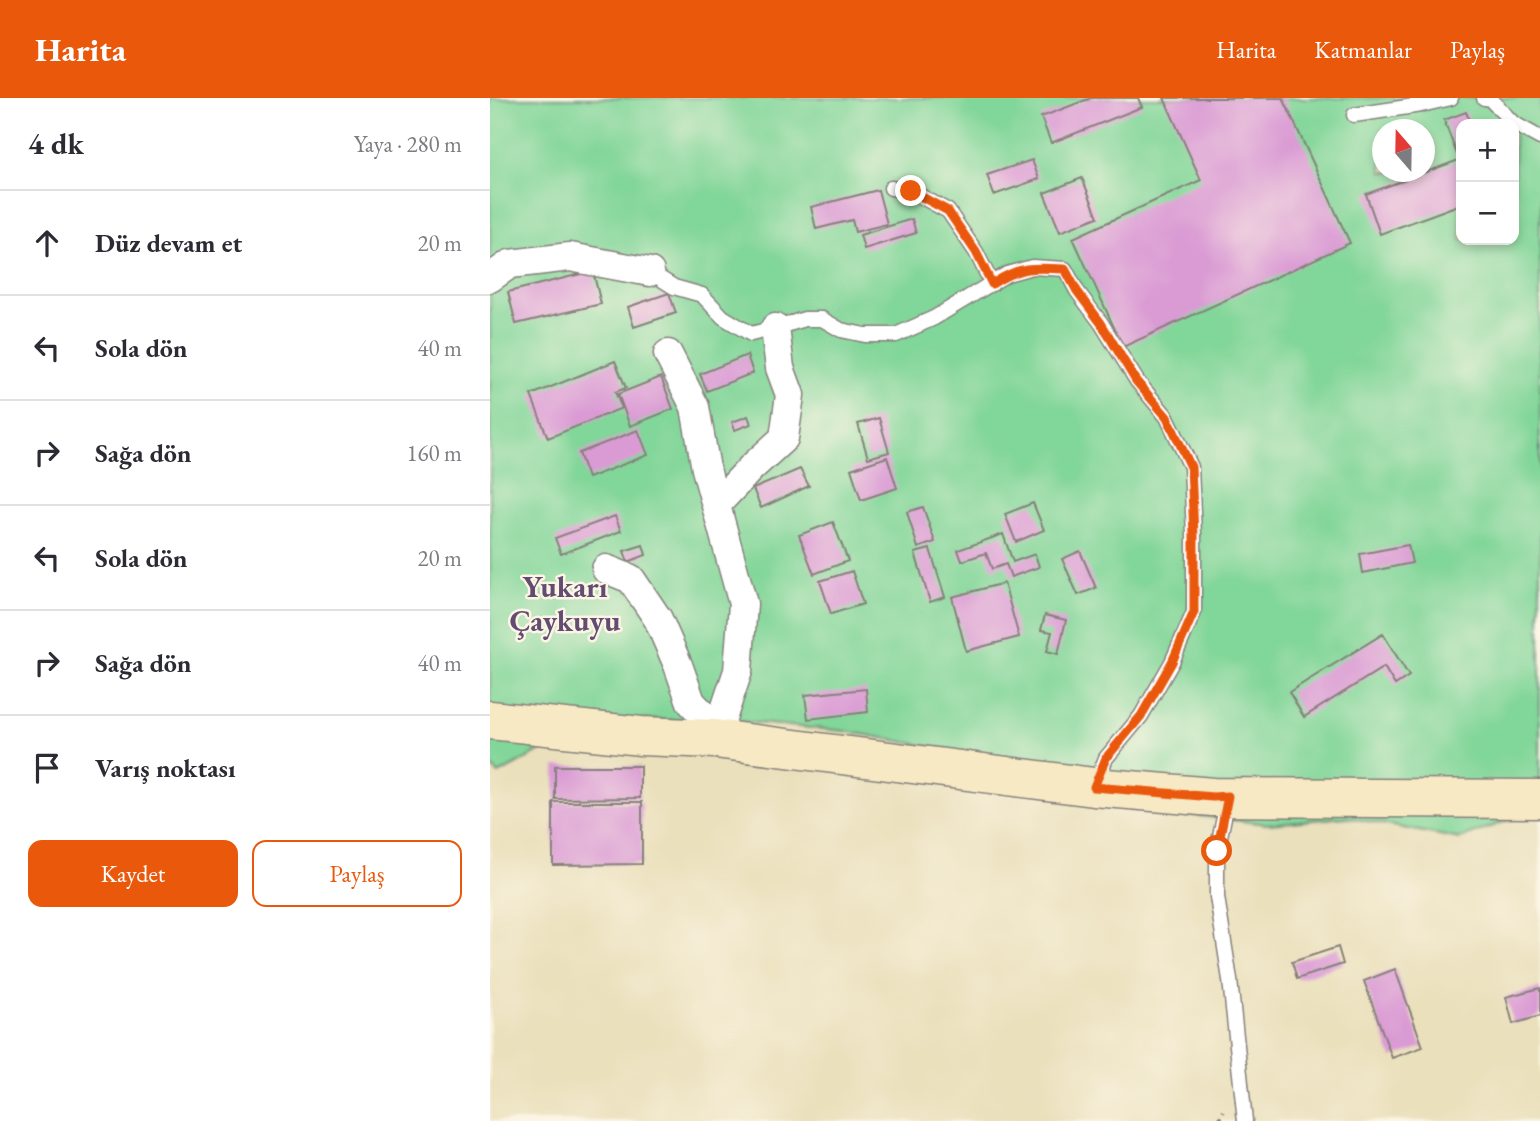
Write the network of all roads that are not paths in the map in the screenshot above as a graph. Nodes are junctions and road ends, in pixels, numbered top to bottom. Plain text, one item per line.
1 (1451, 98) edge
2 (1484, 98) edge
3 (1354, 115) dead end
4 (1540, 138) edge
5 (891, 188) dead end
6 (650, 272) joint
7 (490, 278) edge
8 (992, 284) junction
9 (775, 328) junction
10 (668, 354) dead end
11 (716, 505) junction
12 (606, 569) dead end
13 (490, 721) edge
14 (716, 734) junction
15 (1094, 787) junction
16 (1228, 796) junction
17 (1540, 799) edge
18 (1245, 1121) edge

1 - 3 lane
2 - 4 lane
5 - 8 lane
6 - 7 street
6 - 9 lane
8 - 9 lane
8 - 15 lane
9 - 11 street
10 - 11 street
11 - 14 street
12 - 14 street
13 - 14 street
14 - 15 street
15 - 16 street
16 - 17 street
16 - 18 lane

